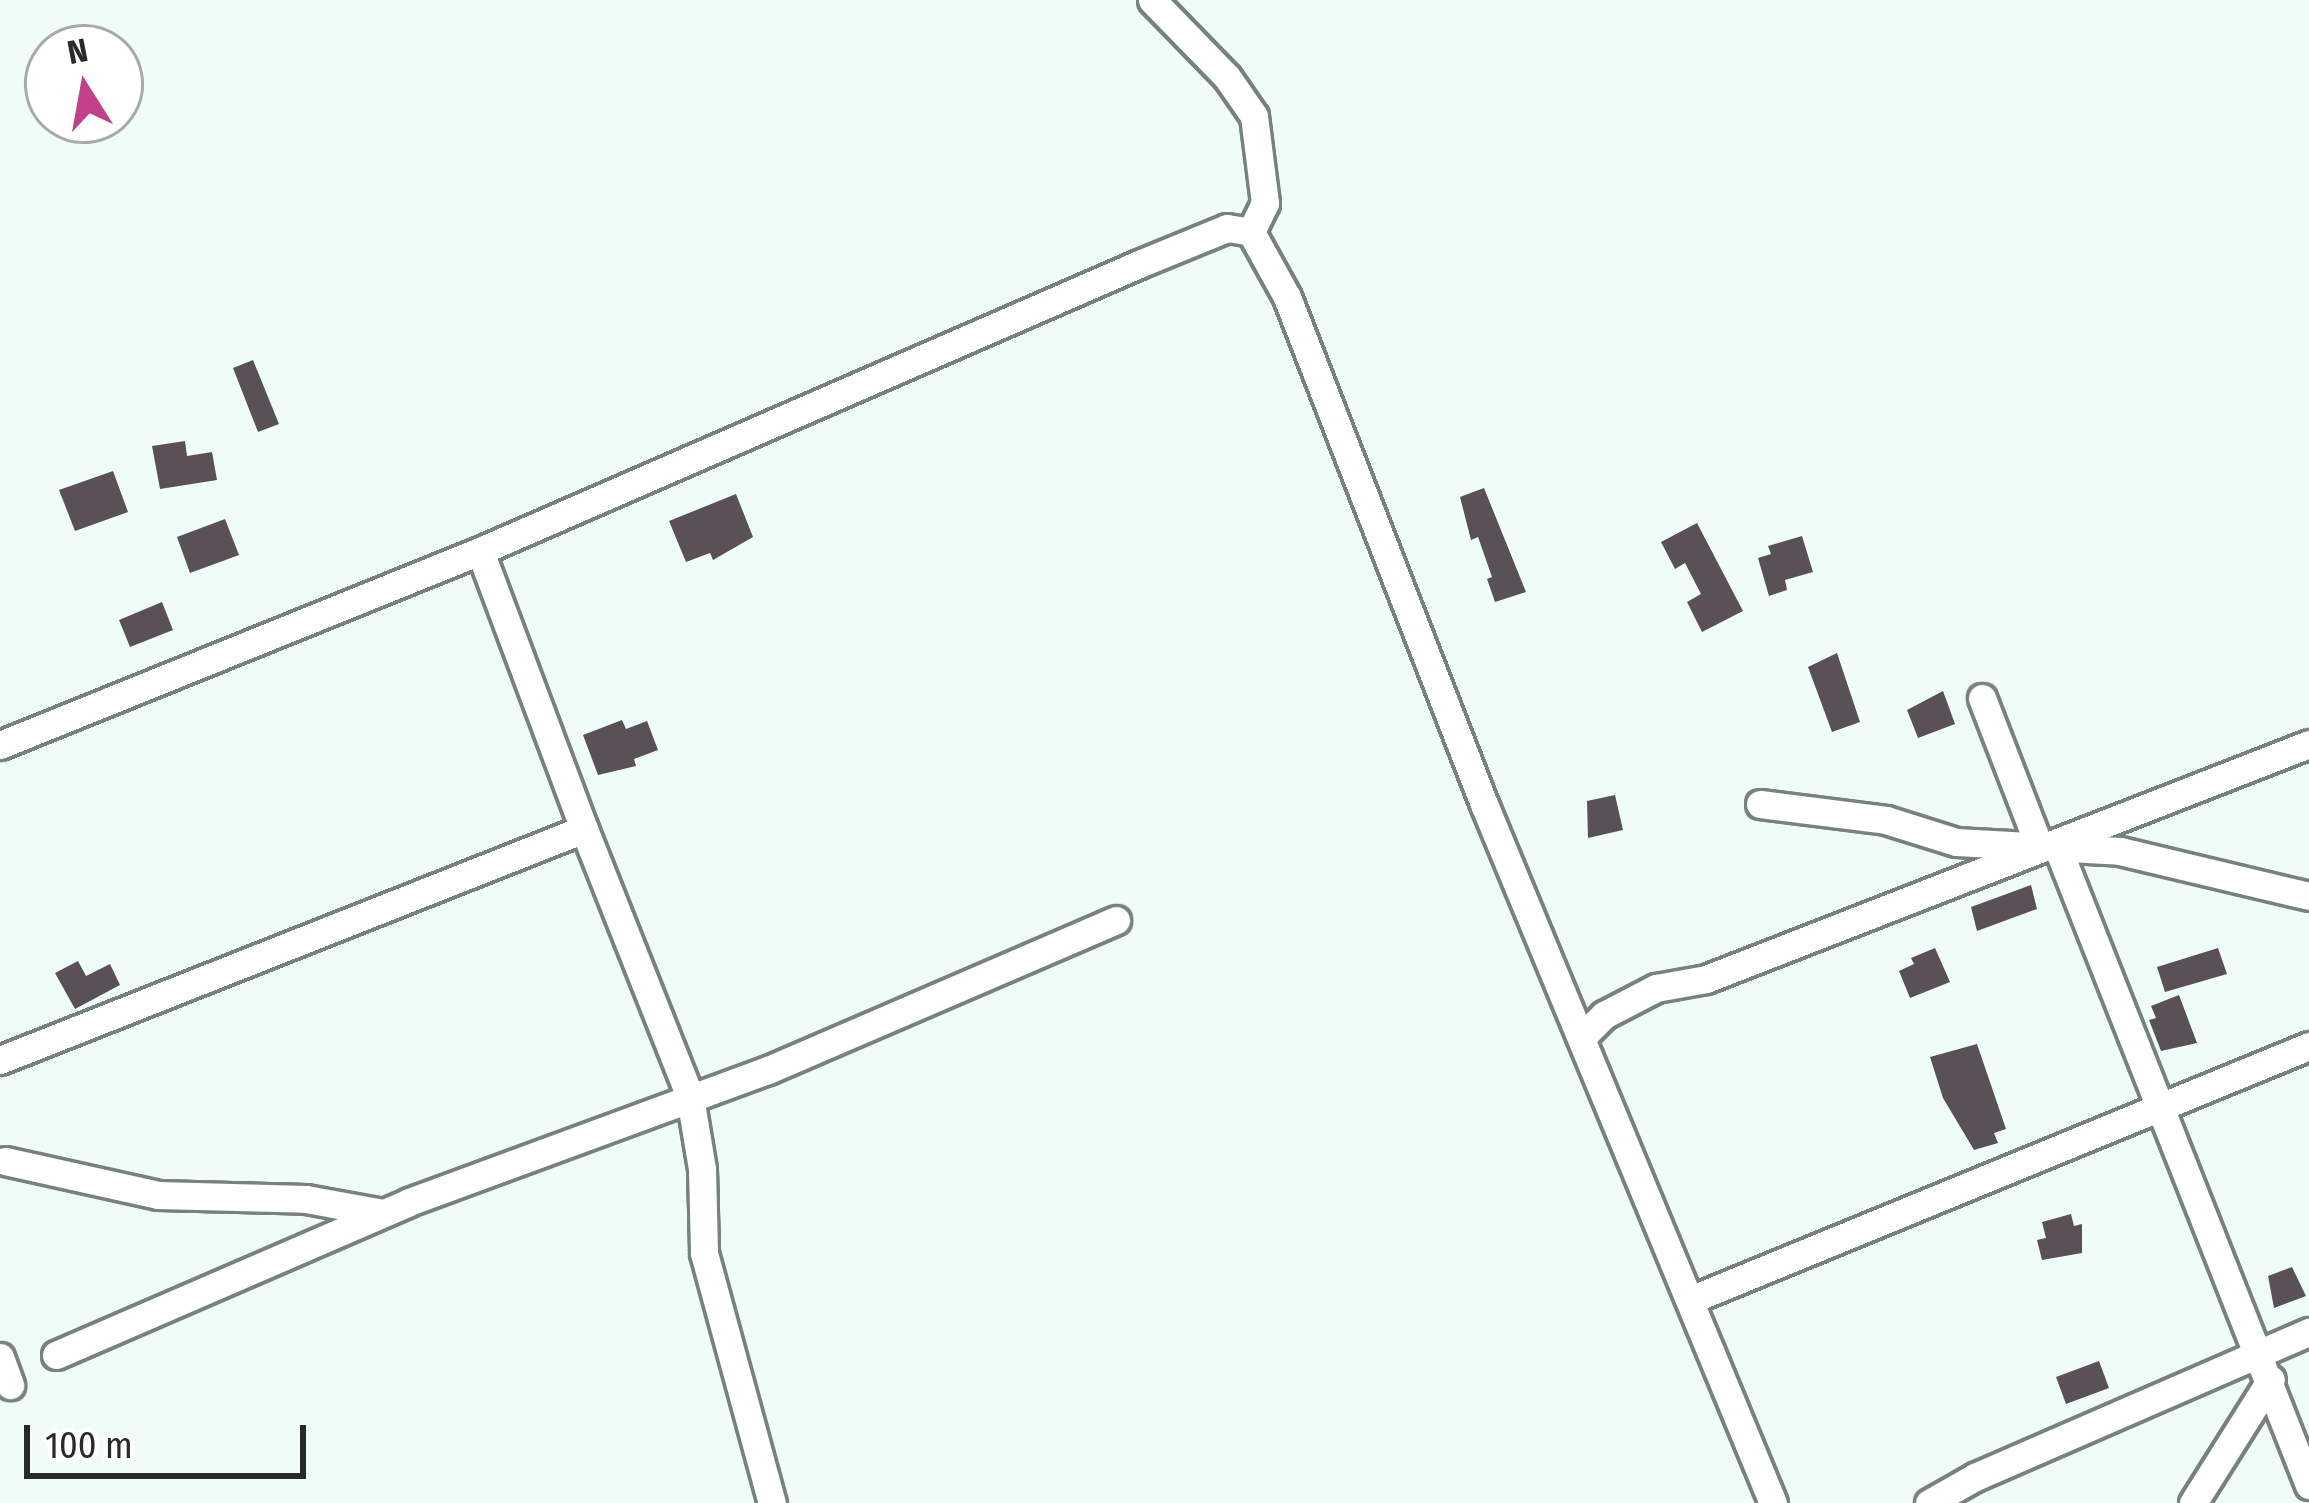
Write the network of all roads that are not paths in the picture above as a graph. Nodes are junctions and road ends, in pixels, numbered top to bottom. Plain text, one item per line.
1 (1151, 0) edge
2 (1251, 232) junction
3 (480, 551) junction
4 (1982, 698) dead end
5 (2309, 744) edge
6 (0, 745) edge
7 (1760, 804) dead end
8 (584, 829) junction
9 (2048, 846) junction
10 (2309, 896) edge
11 (1116, 920) dead end
12 (1581, 1038) junction
13 (2309, 1046) edge
14 (0, 1060) edge
15 (690, 1097) junction
16 (2160, 1109) junction
17 (5, 1161) dead end
18 (382, 1214) junction
19 (1690, 1300) junction
20 (2309, 1332) edge
21 (56, 1354) dead end
22 (0, 1357) edge
23 (2266, 1366) junction
24 (10, 1384) dead end
25 (2309, 1485) edge
26 (772, 1503) edge
27 (1773, 1503) edge
28 (1929, 1503) edge
29 (2193, 1503) edge

1 - 2 street
2 - 3 street
2 - 12 street
3 - 6 street
3 - 8 street
4 - 9 street
5 - 9 street
7 - 9 street
8 - 14 street
8 - 15 street
9 - 10 street
9 - 12 street
9 - 16 street
11 - 15 street
12 - 19 street
13 - 16 street
15 - 18 street
15 - 26 street
16 - 19 street
16 - 23 street
17 - 18 street
18 - 21 street
19 - 27 street
20 - 23 street
22 - 24 street
23 - 25 street
23 - 28 street
23 - 29 street

